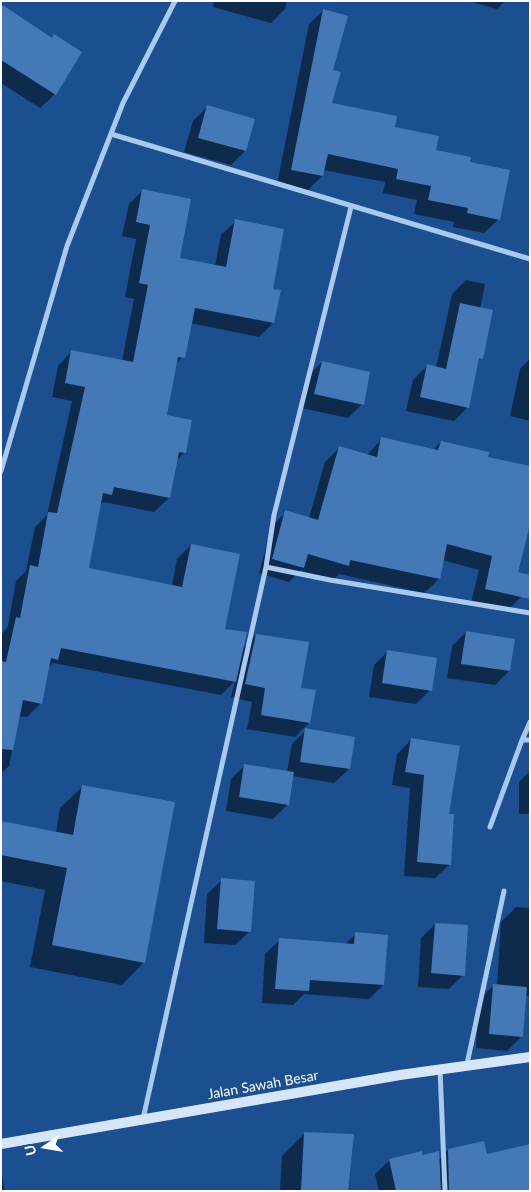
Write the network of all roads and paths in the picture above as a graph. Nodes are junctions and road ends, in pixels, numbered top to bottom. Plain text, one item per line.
1 (175, 1) edge
2 (111, 134) junction
3 (351, 207) junction
4 (530, 258) edge
5 (1, 471) edge
6 (266, 567) junction
7 (530, 613) edge
8 (530, 722) edge
9 (522, 740) junction
10 (530, 740) edge
11 (490, 827) dead end
12 (504, 891) dead end
13 (530, 1057) edge
14 (467, 1064) junction
15 (440, 1068) junction
16 (144, 1119) junction
17 (1, 1144) edge
18 (445, 1191) edge

1 - 2 street
2 - 3 street
2 - 5 street
3 - 4 street
3 - 6 street
6 - 7 street
6 - 16 street
8 - 9 street
9 - 10 street
9 - 11 street
12 - 14 street
13 - 14 main road, Jalan Sawah Besar
14 - 15 main road, Jalan Sawah Besar
15 - 16 main road, Jalan Sawah Besar
15 - 18 street
16 - 17 main road, Jalan Sawah Besar

